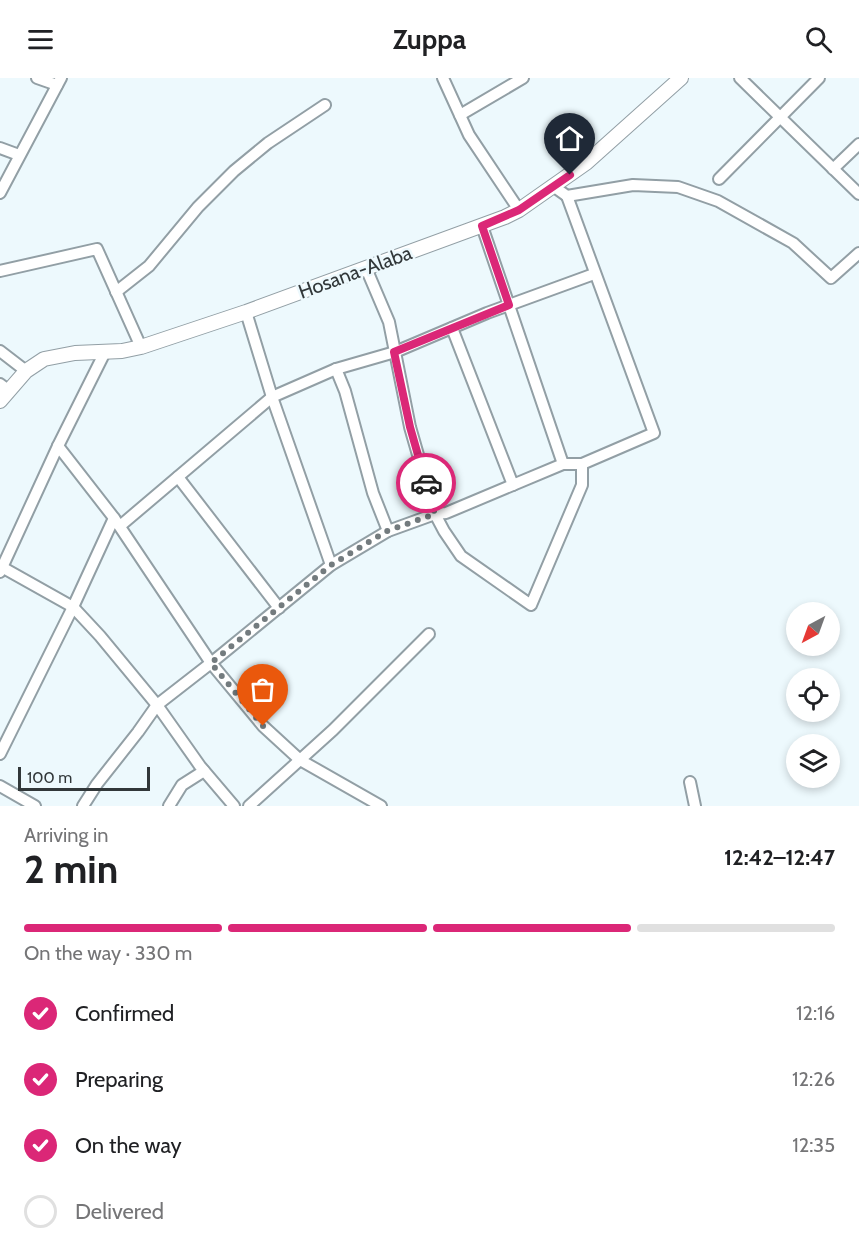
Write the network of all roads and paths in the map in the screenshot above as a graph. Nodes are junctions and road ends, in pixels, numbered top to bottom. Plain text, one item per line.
1 (37, 78) edge
2 (443, 78) edge
3 (523, 78) edge
4 (681, 78) edge
5 (740, 78) edge
6 (819, 78) edge
7 (59, 82) edge
8 (325, 105) dead end
9 (460, 115) junction
10 (779, 117) junction
11 (859, 144) edge
12 (0, 148) edge
13 (19, 155) junction
14 (833, 169) junction
15 (719, 179) dead end
16 (553, 186) junction
17 (0, 193) edge
18 (859, 194) edge
19 (567, 196) junction
20 (519, 210) junction
21 (482, 226) junction
22 (859, 254) edge
23 (366, 268) junction
24 (0, 271) edge
25 (594, 274) junction
26 (116, 292) junction
27 (509, 305) junction
28 (246, 312) junction
29 (452, 328) junction
30 (141, 347) junction
31 (0, 351) edge
32 (105, 352) junction
33 (394, 352) junction
34 (336, 369) junction
35 (26, 371) junction
36 (3, 391) edge
37 (272, 397) junction
38 (58, 446) junction
39 (563, 464) junction
40 (582, 464) junction
41 (178, 477) junction
42 (513, 485) junction
43 (435, 514) junction
44 (117, 522) junction
45 (387, 531) junction
46 (331, 565) junction
47 (1, 568) edge
48 (73, 607) junction
49 (279, 608) junction
50 (429, 634) dead end
51 (211, 663) junction
52 (156, 705) junction
53 (0, 754) edge
54 (300, 760) junction
55 (204, 771) junction
56 (690, 782) dead end
57 (0, 786) edge
58 (35, 806) edge
59 (83, 806) edge
60 (169, 806) edge
61 (234, 806) edge
62 (249, 806) edge
63 (381, 806) edge
64 (695, 806) edge

1 - 7 street
2 - 9 street
3 - 9 street
4 - 16 main road, Hosana-Alaba
5 - 10 street
6 - 10 street
7 - 13 street
8 - 26 street
9 - 20 street
10 - 14 street
10 - 15 street
11 - 14 street
12 - 13 street
13 - 17 street
14 - 18 street
16 - 19 street
16 - 20 main road, Hosana-Alaba
19 - 22 street
19 - 25 street
20 - 21 main road, Hosana-Alaba
21 - 23 main road, Hosana-Alaba
21 - 27 street
23 - 28 main road, Hosana-Alaba
23 - 33 street
24 - 26 street
25 - 27 street
25 - 40 street
26 - 30 street
27 - 29 street
27 - 39 street
28 - 30 main road, Hosana-Alaba
28 - 37 street
29 - 33 street
29 - 42 street
30 - 32 main road, Hosana-Alaba
31 - 35 street
32 - 35 main road, Hosana-Alaba
32 - 38 street
33 - 34 street
33 - 43 street
34 - 37 street
34 - 45 street
35 - 36 main road, Hosana-Alaba
37 - 41 street
37 - 46 street
38 - 44 street
38 - 47 street
39 - 40 street
39 - 42 street
40 - 43 street
41 - 44 street
41 - 49 street
42 - 43 street
43 - 45 street
44 - 48 street
44 - 51 street
45 - 46 street
46 - 49 street
47 - 48 street
48 - 52 street
48 - 53 street
49 - 51 street
50 - 54 street
51 - 52 street
51 - 54 street
52 - 55 street
52 - 59 street
54 - 62 street
54 - 63 street
55 - 60 street
55 - 61 street
56 - 64 street
57 - 58 street

